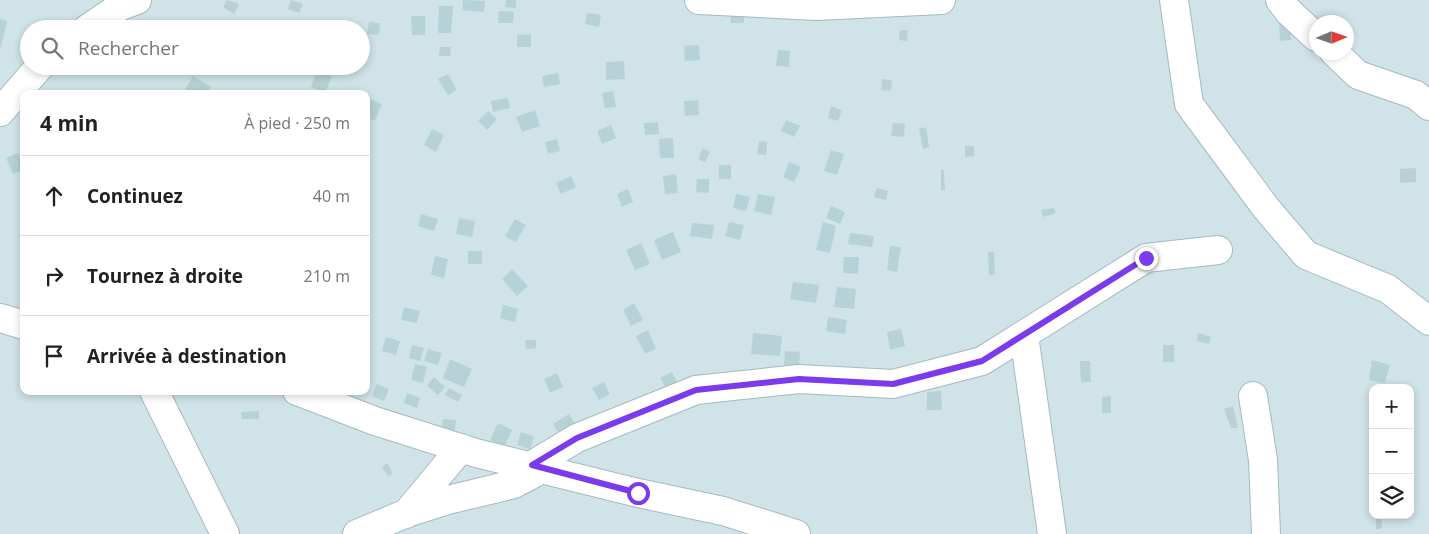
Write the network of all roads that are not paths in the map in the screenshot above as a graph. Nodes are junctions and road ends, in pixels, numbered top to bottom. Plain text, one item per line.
1 (137, 0) edge
2 (699, 0) edge
3 (941, 0) edge
4 (1174, 0) edge
5 (1280, 0) edge
6 (100, 20) edge
7 (1309, 30) edge
8 (1342, 60) edge
9 (32, 75) edge
10 (1429, 106) edge
11 (0, 112) edge
12 (1218, 250) dead end
13 (0, 318) edge
14 (1429, 321) edge
15 (20, 324) edge
16 (1024, 335) junction
17 (156, 395) edge
18 (308, 395) edge
19 (1253, 396) dead end
20 (461, 448) junction
21 (538, 467) junction
22 (407, 513) junction
23 (225, 534) edge
24 (357, 534) edge
25 (388, 534) edge
26 (796, 534) edge
27 (1052, 534) edge
28 (1266, 534) edge

1 - 6 street
2 - 3 street
4 - 14 street
5 - 7 street
8 - 10 street
9 - 11 street
12 - 16 street
13 - 15 street
16 - 21 street
16 - 27 street
17 - 23 street
18 - 20 street
19 - 28 street
20 - 21 street
20 - 22 street
21 - 22 street
21 - 26 street
22 - 24 street
22 - 25 street

